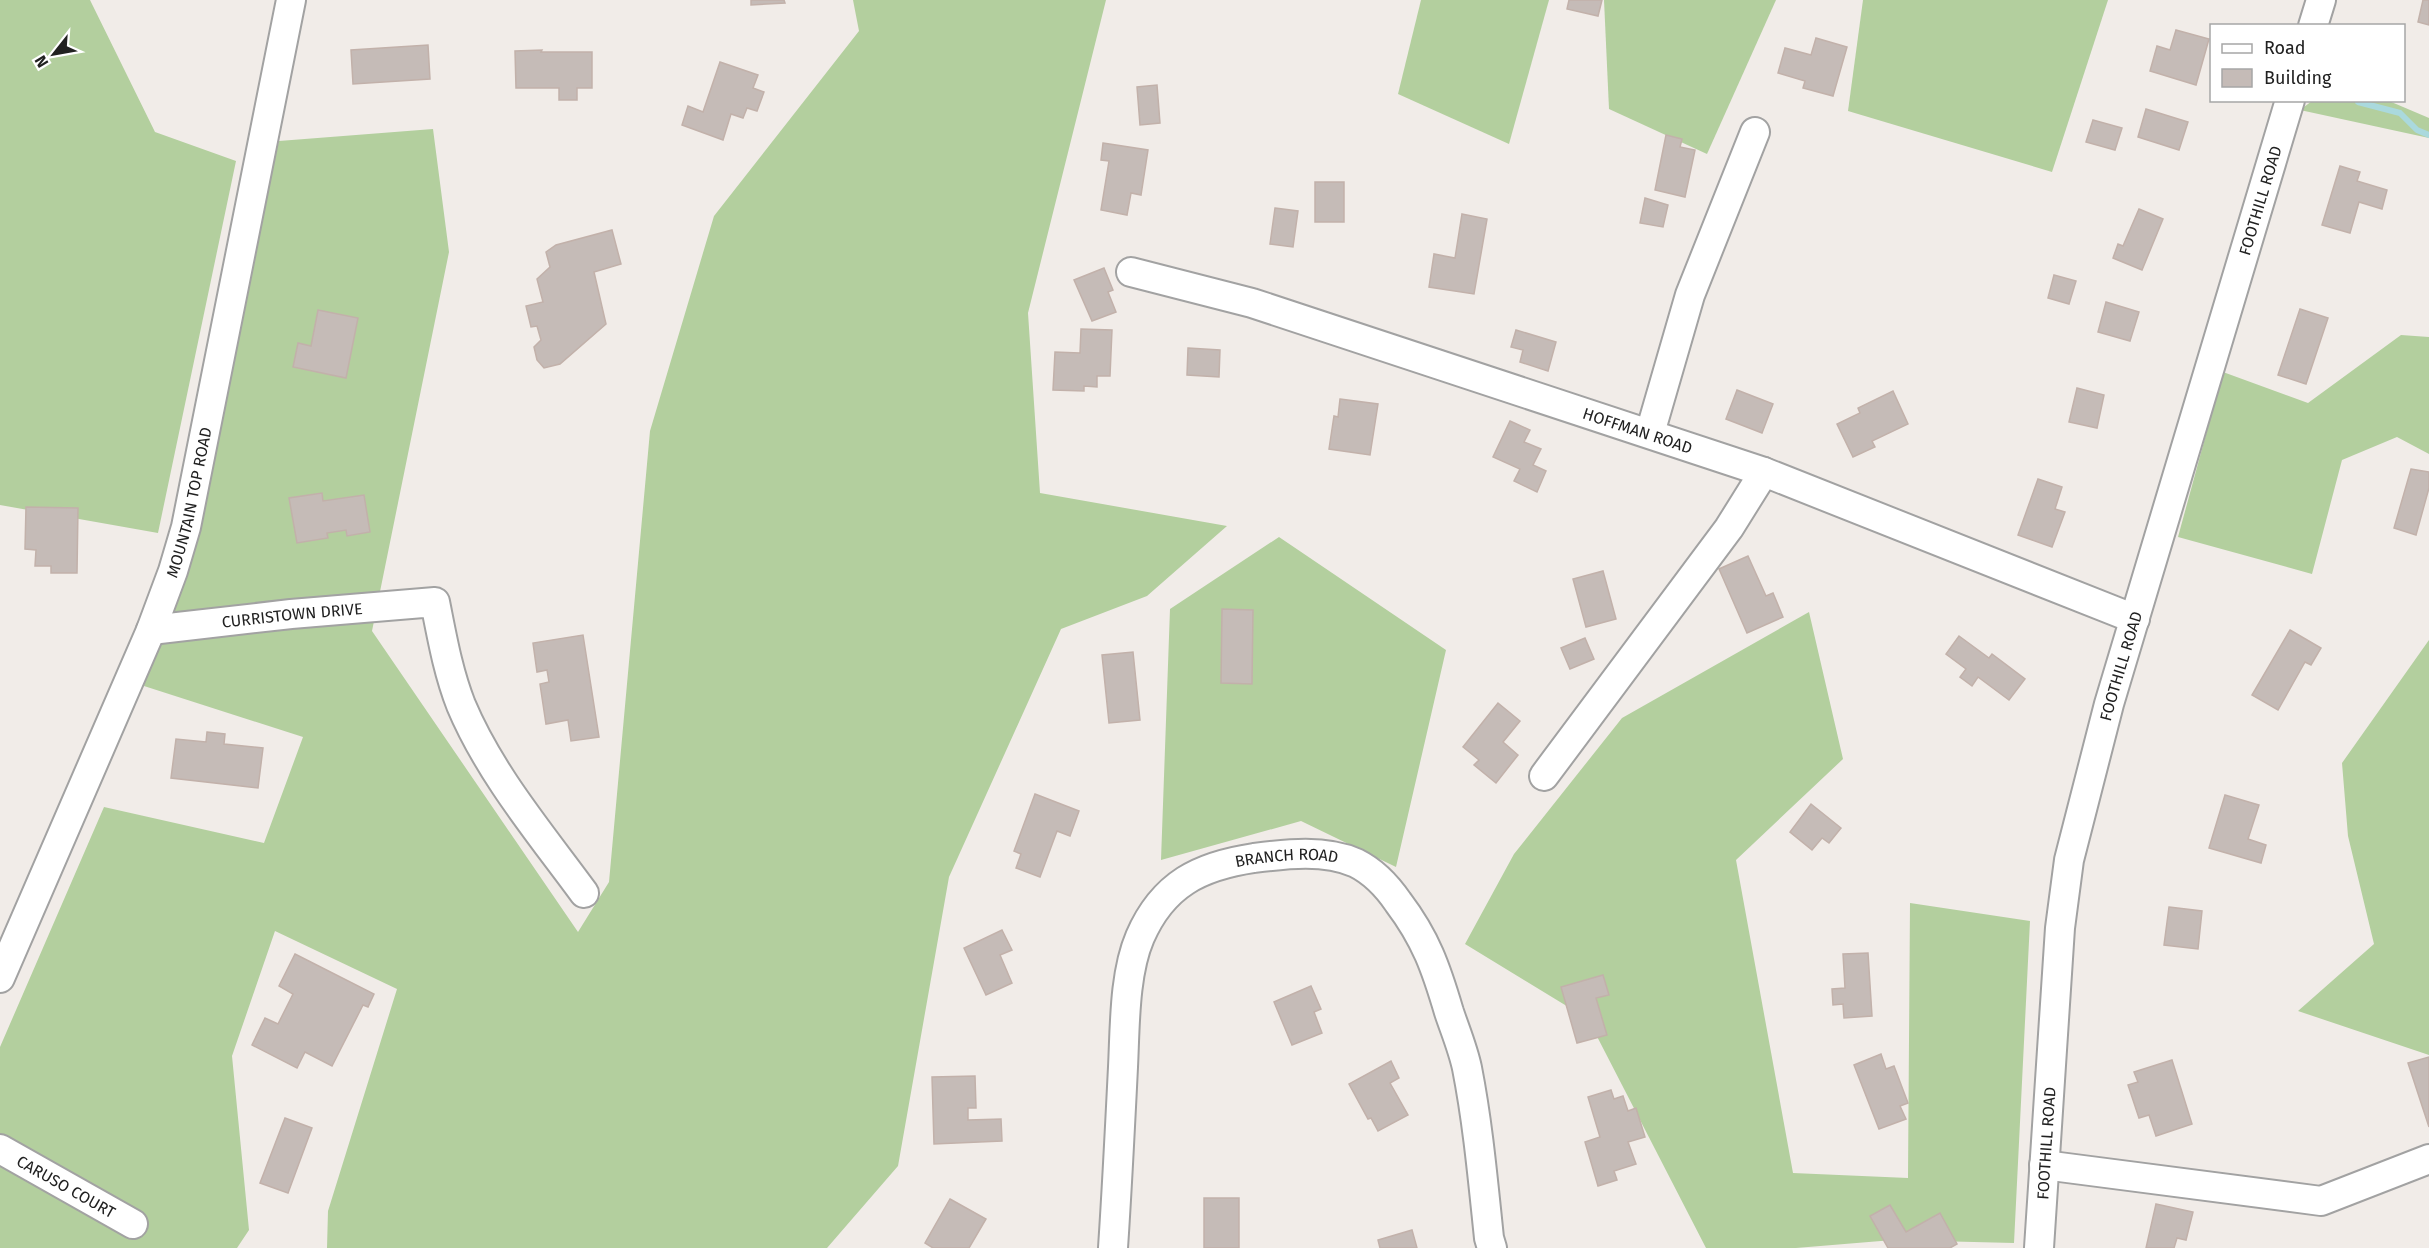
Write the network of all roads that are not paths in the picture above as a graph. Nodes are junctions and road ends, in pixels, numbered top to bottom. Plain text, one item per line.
1 (291, 0) edge
2 (2321, 0) edge
3 (2314, 24) edge
4 (2289, 102) edge
5 (1755, 132) dead end
6 (1131, 272) dead end
7 (1650, 433) junction
8 (1764, 472) junction
9 (2135, 619) junction
10 (151, 630) junction
11 (1544, 776) dead end
12 (585, 893) dead end
13 (0, 978) edge
14 (0, 1149) edge
15 (2429, 1159) edge
16 (2044, 1165) junction
17 (134, 1224) dead end
18 (1113, 1248) edge
19 (1492, 1248) edge
20 (2039, 1248) edge

1 - 10 street, MOUNTAIN TOP ROAD
2 - 3 street
4 - 9 street, FOOTHILL ROAD
5 - 7 street
6 - 7 street, HOFFMAN ROAD
7 - 8 street, HOFFMAN ROAD
8 - 9 street, HOFFMAN ROAD
8 - 11 street
9 - 16 street, FOOTHILL ROAD
10 - 12 street, CURRISTOWN DRIVE
10 - 13 street, MOUNTAIN TOP ROAD
14 - 17 street, CARUSO COURT
15 - 16 street
16 - 20 street, FOOTHILL ROAD
18 - 19 street, BRANCH ROAD

